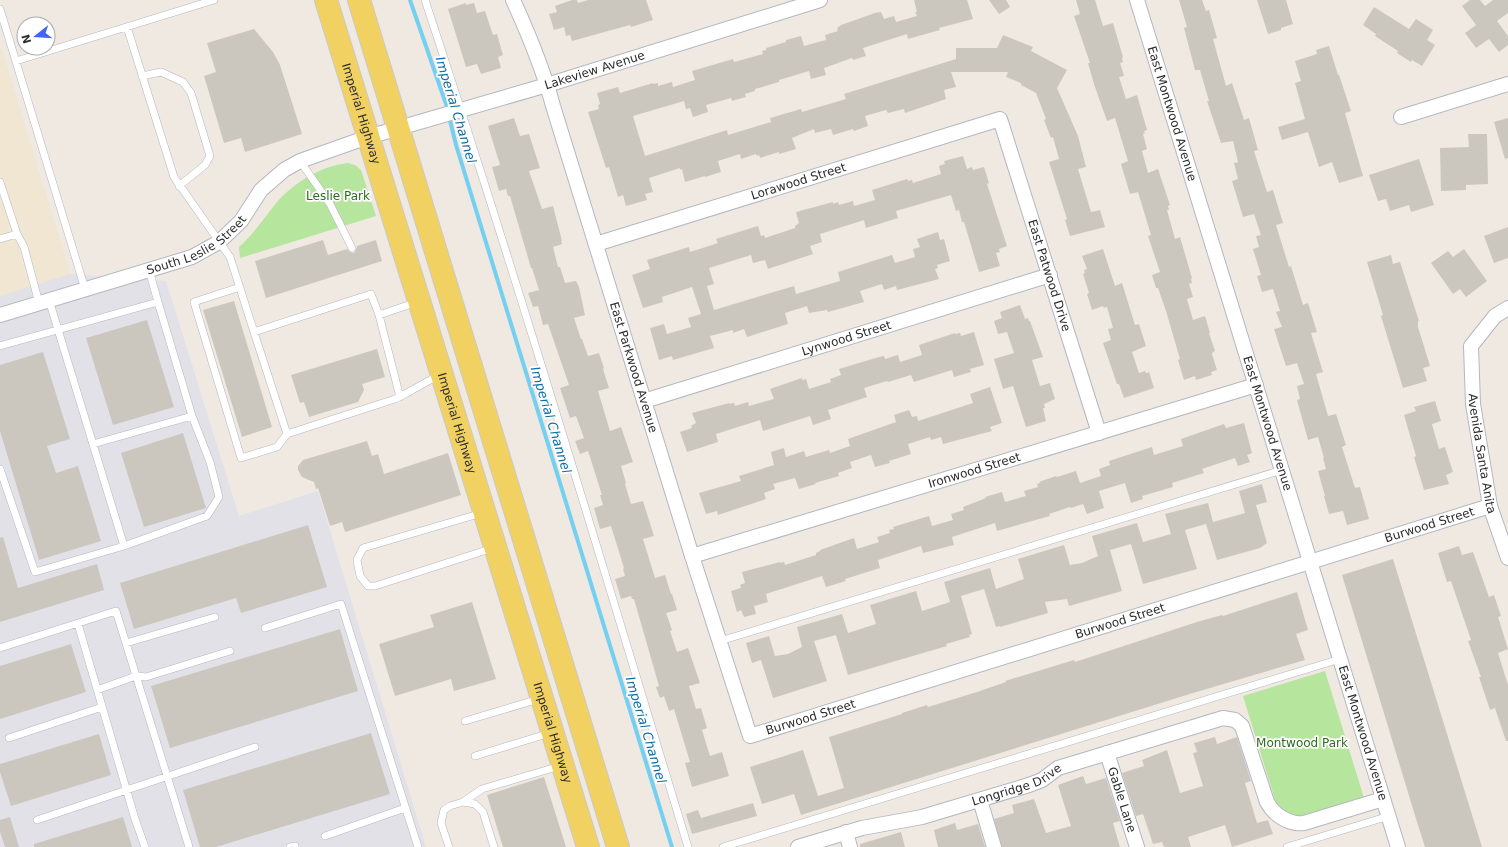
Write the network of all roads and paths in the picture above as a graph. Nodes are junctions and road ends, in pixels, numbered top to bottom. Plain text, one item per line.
1 (214, 0) edge
2 (326, 0) edge
3 (358, 0) edge
4 (425, 0) edge
5 (513, 0) edge
6 (820, 0) edge
7 (1138, 0) edge
8 (0, 9) edge
9 (127, 27) junction
10 (16, 61) junction
11 (142, 76) junction
12 (547, 84) junction
13 (1508, 84) edge
14 (461, 110) junction
15 (1401, 117) dead end
16 (1000, 119) joint
17 (398, 128) junction
18 (368, 137) junction
19 (300, 160) junction
20 (0, 182) edge
21 (180, 186) junction
22 (17, 234) junction
23 (0, 239) edge
24 (219, 242) junction
25 (596, 244) junction
26 (352, 248) dead end
27 (149, 270) junction
28 (1050, 275) junction
29 (240, 287) junction
30 (85, 289) junction
31 (44, 301) junction
32 (158, 302) junction
33 (419, 302) junction
34 (1508, 308) edge
35 (0, 315) edge
36 (379, 315) junction
37 (58, 329) junction
38 (254, 332) junction
39 (0, 346) edge
40 (441, 374) junction
41 (1256, 385) junction
42 (400, 397) junction
43 (644, 401) junction
44 (192, 416) junction
45 (1099, 433) junction
46 (287, 434) junction
47 (93, 444) junction
48 (0, 470) edge
49 (1282, 470) junction
50 (1490, 506) junction
51 (484, 513) junction
52 (124, 546) junction
53 (495, 547) junction
54 (692, 556) junction
55 (1508, 558) edge
56 (1310, 562) junction
57 (215, 617) dead end
58 (78, 624) junction
59 (265, 628) dead end
60 (720, 641) junction
61 (126, 643) junction
62 (0, 648) edge
63 (230, 650) dead end
64 (1340, 659) junction
65 (136, 676) junction
66 (97, 690) junction
67 (542, 698) junction
68 (102, 706) junction
69 (465, 721) dead end
70 (552, 732) junction
71 (750, 736) joint
72 (9, 738) dead end
73 (255, 747) dead end
74 (1108, 752) junction
75 (475, 756) dead end
76 (562, 765) junction
77 (167, 776) junction
78 (126, 790) junction
79 (1383, 799) junction
80 (980, 800) junction
81 (463, 802) junction
82 (405, 808) junction
83 (1389, 816) junction
84 (37, 820) dead end
85 (846, 832) junction
86 (325, 836) dead end
87 (145, 847) edge
88 (189, 847) edge
89 (418, 847) edge
90 (449, 847) edge
91 (494, 847) edge
92 (588, 847) edge
93 (618, 847) edge
94 (688, 847) edge
95 (723, 847) edge
96 (798, 847) edge
97 (850, 847) edge
98 (994, 847) edge
99 (1137, 847) edge
100 (1287, 847) edge
101 (1398, 847) edge

1 - 9 lane
2 - 18 main road, Imperial Highway
3 - 17 main road
4 - 14 lane
5 - 12 street, East Parkwood Avenue
6 - 12 street, Lakeview Avenue
7 - 41 street, East Montwood Avenue
8 - 10 lane
9 - 10 lane
9 - 11 lane
10 - 30 lane
11 - 21 lane
11 - 21 lane
12 - 14 street, Lakeview Avenue
12 - 25 street, East Parkwood Avenue
13 - 15 street
14 - 17 street, Lakeview Avenue
14 - 94 lane
16 - 25 street, Lorawood Street
16 - 28 street, East Patwood Drive
17 - 18 street, Lakeview Avenue
17 - 93 main road
18 - 19 street, South Leslie Street
18 - 33 main road, Imperial Highway
19 - 24 street, South Leslie Street
19 - 26 lane
20 - 22 lane
21 - 24 lane
22 - 23 lane
22 - 31 lane
24 - 27 street, South Leslie Street
24 - 29 lane
25 - 43 street, East Parkwood Avenue
27 - 30 street, South Leslie Street
27 - 32 lane
28 - 43 street, Lynwood Street
28 - 45 street, East Patwood Drive
29 - 38 lane
29 - 46 lane
30 - 31 street, South Leslie Street
31 - 35 street, South Leslie Street
31 - 37 lane
32 - 37 lane
32 - 44 lane
33 - 36 lane
33 - 40 main road, Imperial Highway
34 - 50 street, Avenida Santa Anita
36 - 38 lane
36 - 42 lane
37 - 39 lane
37 - 47 lane
38 - 46 lane
40 - 42 lane
40 - 51 main road, Imperial Highway
41 - 45 street, Ironwood Street
41 - 49 street, East Montwood Avenue
42 - 46 lane
43 - 54 street, East Parkwood Avenue
44 - 47 lane
44 - 52 lane
45 - 54 street, Ironwood Street
47 - 52 lane
48 - 52 lane
49 - 56 street, East Montwood Avenue
49 - 60 lane
50 - 55 street, Avenida Santa Anita
50 - 56 street, Burwood Street
51 - 53 main road, Imperial Highway
51 - 53 lane
53 - 67 main road, Imperial Highway
54 - 60 street, East Parkwood Avenue
56 - 64 street, East Montwood Avenue
56 - 71 street, Burwood Street
57 - 61 lane
58 - 61 lane
58 - 62 lane
58 - 66 lane
59 - 82 lane
60 - 71 street, East Parkwood Avenue
61 - 65 lane
63 - 65 lane
64 - 79 street, East Montwood Avenue
64 - 95 lane
65 - 66 lane
65 - 77 lane
66 - 68 lane
67 - 69 lane
67 - 70 main road, Imperial Highway
68 - 72 lane
68 - 78 lane
70 - 75 lane
70 - 76 main road, Imperial Highway
73 - 77 lane
74 - 79 street, Longridge Drive
74 - 80 street, Longridge Drive
74 - 99 street, Gable Lane
76 - 81 lane
76 - 92 main road, Imperial Highway
77 - 78 lane
77 - 88 lane
78 - 84 lane
78 - 87 lane
79 - 83 street, East Montwood Avenue
80 - 85 street, Longridge Drive
80 - 98 street
81 - 90 lane
81 - 91 lane
82 - 86 lane
82 - 89 lane
83 - 100 lane
83 - 101 street, East Montwood Avenue
85 - 96 street, Longridge Drive
85 - 97 street

